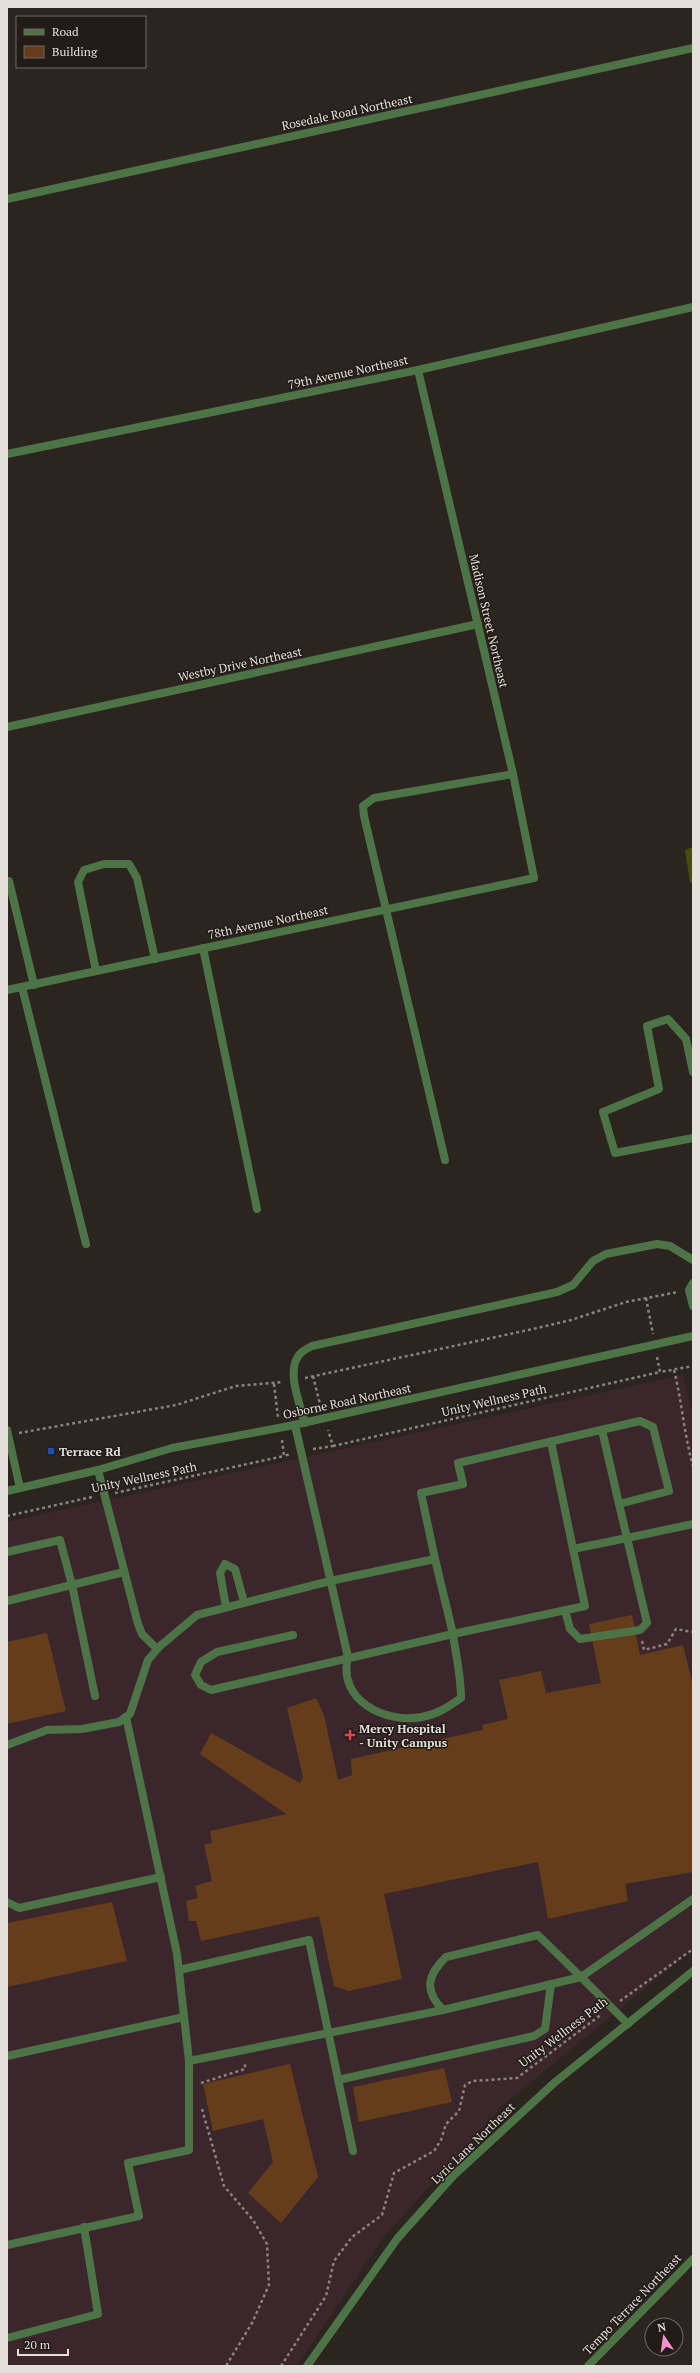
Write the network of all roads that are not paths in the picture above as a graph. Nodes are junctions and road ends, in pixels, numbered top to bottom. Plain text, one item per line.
1 (693, 48) edge
2 (7, 199) edge
3 (693, 307) edge
4 (418, 370) junction
5 (7, 454) edge
6 (478, 624) junction
7 (7, 727) edge
8 (513, 774) junction
9 (534, 878) joint
10 (7, 881) edge
11 (386, 909) junction
12 (203, 948) junction
13 (155, 959) junction
14 (96, 971) junction
15 (34, 985) junction
16 (22, 987) junction
17 (7, 990) edge
18 (693, 1072) edge
19 (693, 1138) edge
20 (444, 1160) dead end
21 (256, 1209) dead end
22 (86, 1244) dead end
23 (693, 1260) edge
24 (691, 1287) edge
25 (693, 1306) edge
26 (693, 1336) edge
27 (305, 1423) junction
28 (295, 1425) junction
29 (602, 1430) junction
30 (8, 1432) edge
31 (551, 1442) junction
32 (98, 1470) junction
33 (20, 1488) junction
34 (7, 1491) edge
35 (619, 1504) junction
36 (693, 1524) edge
37 (627, 1538) junction
38 (573, 1549) junction
39 (7, 1552) edge
40 (435, 1559) junction
41 (124, 1572) junction
42 (330, 1581) junction
43 (72, 1585) junction
44 (7, 1601) edge
45 (244, 1602) junction
46 (226, 1606) junction
47 (565, 1610) junction
48 (452, 1634) junction
49 (293, 1635) dead end
50 (157, 1649) junction
51 (348, 1657) junction
52 (95, 1696) dead end
53 (126, 1717) junction
54 (7, 1745) edge
55 (161, 1877) junction
56 (693, 1900) edge
57 (7, 1902) edge
58 (179, 1970) junction
59 (693, 1971) edge
60 (581, 1977) junction
61 (551, 1984) junction
62 (443, 2010) junction
63 (184, 2017) junction
64 (628, 2024) junction
65 (328, 2033) junction
66 (7, 2056) edge
67 (189, 2061) junction
68 (338, 2080) junction
69 (353, 2151) dead end
70 (84, 2227) junction
71 (7, 2245) edge
72 (693, 2258) edge
73 (7, 2338) edge
74 (306, 2366) edge
75 (588, 2366) edge

1 - 2 street, Rosedale Road Northeast
3 - 4 street, 79th Avenue Northeast
4 - 5 street, 79th Avenue Northeast
4 - 6 street, Madison Street Northeast
6 - 7 street, Westby Drive Northeast
6 - 8 street, Madison Street Northeast
8 - 9 street, Madison Street Northeast
8 - 11 street
9 - 11 street, 78th Avenue Northeast
10 - 15 street
11 - 12 street, 78th Avenue Northeast
11 - 20 street
12 - 13 street, 78th Avenue Northeast
12 - 21 street
13 - 14 street, 78th Avenue Northeast
13 - 14 street
14 - 15 street, 78th Avenue Northeast
15 - 16 street, 78th Avenue Northeast
16 - 17 street, 78th Avenue Northeast
16 - 22 street
18 - 19 street
23 - 27 street
24 - 25 street
26 - 27 street, Osborne Road Northeast
27 - 28 street, Osborne Road Northeast
28 - 32 street, Osborne Road Northeast
28 - 42 street
29 - 31 street
29 - 35 street
29 - 35 street
30 - 33 street
31 - 38 street
31 - 40 street
32 - 33 street, Osborne Road Northeast
32 - 41 street
33 - 34 street, Osborne Road Northeast
35 - 37 street
36 - 37 street
37 - 38 street
37 - 47 street
38 - 47 street
39 - 43 street
40 - 42 street
40 - 48 street
41 - 43 street
41 - 50 street
42 - 45 street
42 - 51 street
43 - 44 street
43 - 52 street
45 - 46 street
45 - 46 street
46 - 50 street
47 - 48 street
48 - 51 street
48 - 51 street
49 - 51 street
50 - 53 street
53 - 54 street
53 - 55 street
55 - 57 street
55 - 58 street
56 - 60 street
58 - 63 street
58 - 65 street
59 - 64 street, Lyric Lane Northeast
60 - 61 street
60 - 62 street
60 - 64 street
61 - 62 street
61 - 68 street
62 - 65 street
63 - 66 street
63 - 67 street
64 - 74 street, Lyric Lane Northeast
65 - 67 street
65 - 68 street
67 - 70 street
68 - 69 street
70 - 71 street
70 - 73 street
72 - 75 street, Tempo Terrace Northeast

